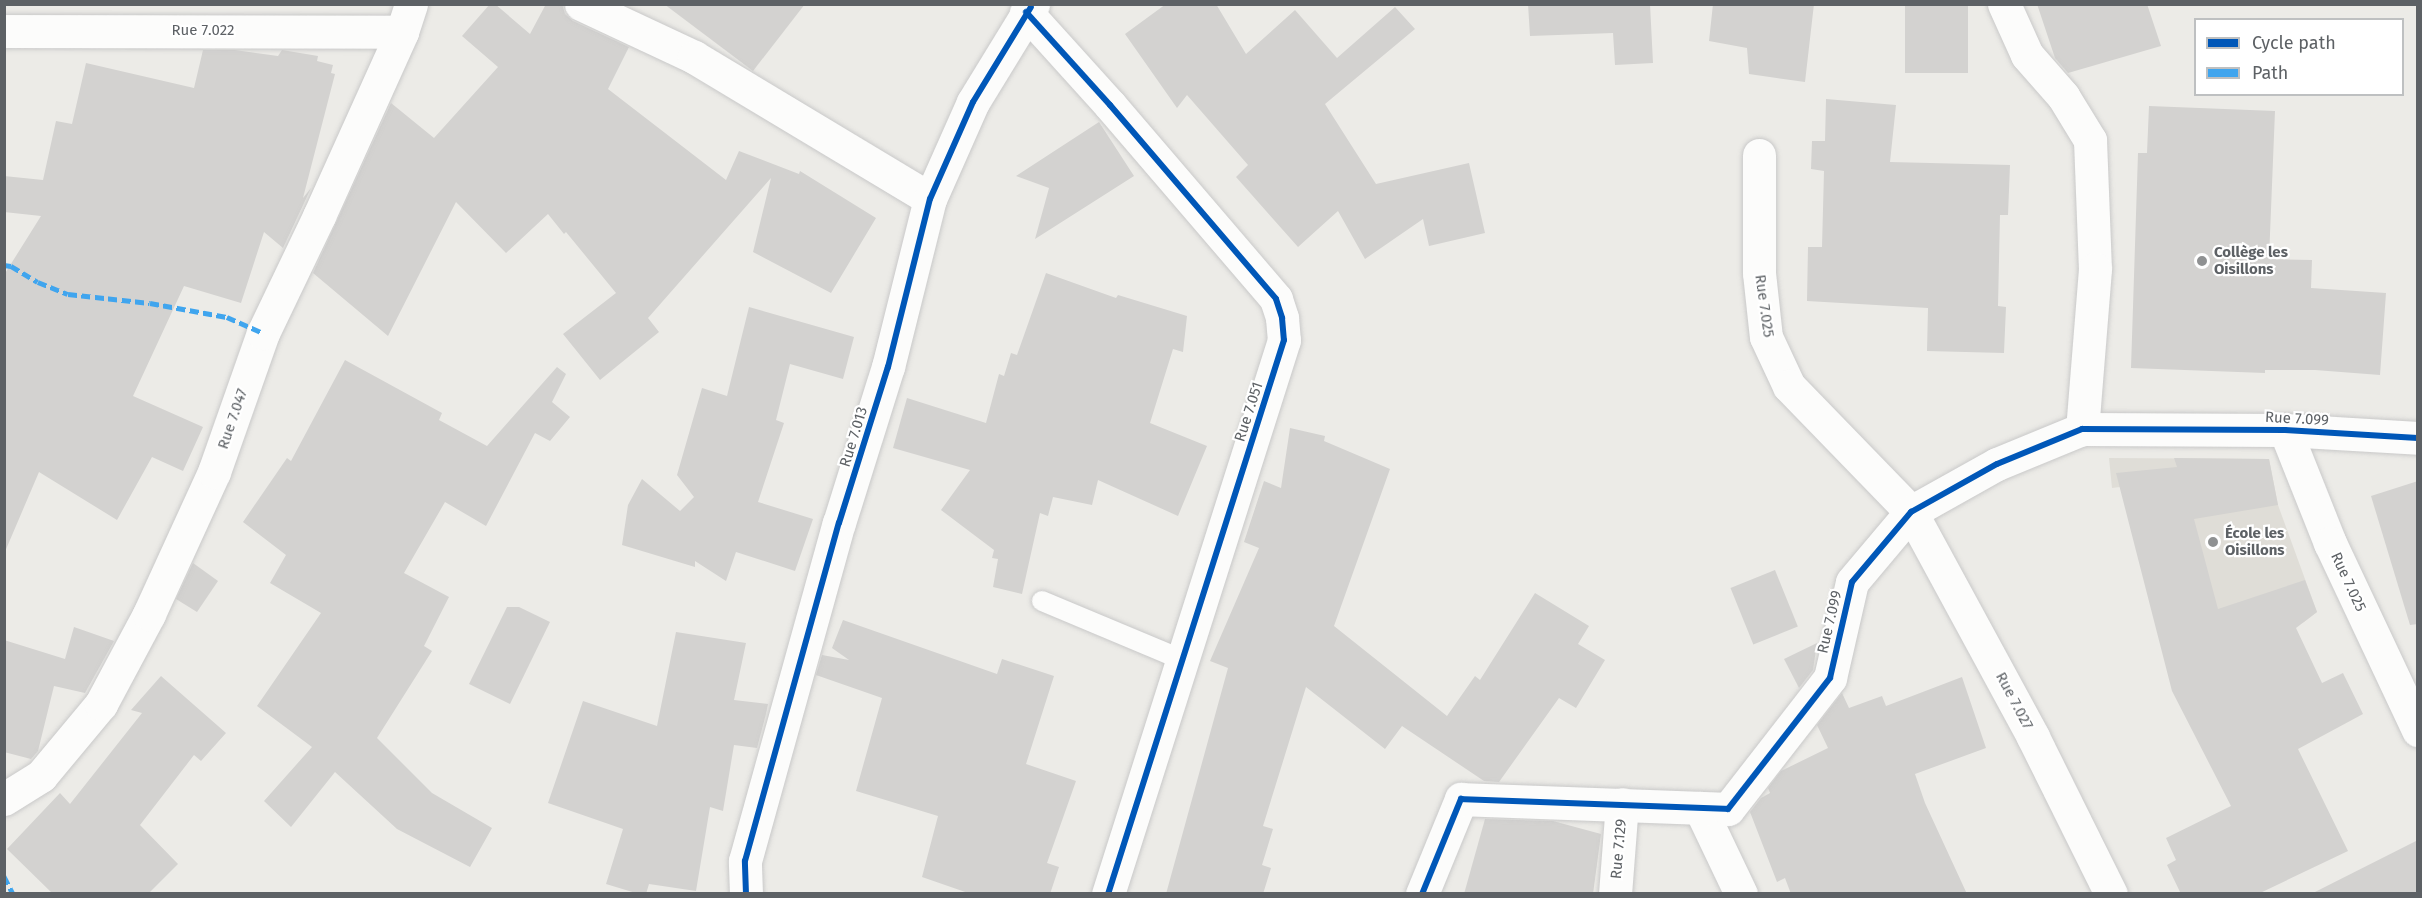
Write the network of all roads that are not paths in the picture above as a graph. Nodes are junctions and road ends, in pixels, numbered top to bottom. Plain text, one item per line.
1 (581, 4) edge
2 (2004, 4) edge
3 (1029, 8) edge
4 (407, 18) edge
5 (4, 31) edge
6 (1759, 155) dead end
7 (930, 200) junction
8 (2082, 429) junction
9 (2285, 430) junction
10 (2418, 438) edge
11 (1911, 512) junction
12 (1042, 601) dead end
13 (1183, 660) junction
14 (2418, 730) edge
15 (4, 799) edge
16 (1623, 804) junction
17 (1700, 808) junction
18 (746, 894) edge
19 (1108, 894) edge
20 (1422, 894) edge
21 (1615, 894) edge
22 (1741, 894) edge
23 (2111, 894) edge

1 - 7 street
2 - 8 street
3 - 7 street, Rue 7.013
3 - 13 street, Rue 7.051
4 - 5 street, Rue 7.022
4 - 15 street, Rue 7.047
6 - 11 street, Rue 7.025
7 - 18 street, Rue 7.013
8 - 9 street, Rue 7.099
8 - 11 street, Rue 7.099
9 - 10 street, Rue 7.099
9 - 14 street, Rue 7.025
11 - 17 street, Rue 7.099
11 - 23 street, Rue 7.027
12 - 13 lane
13 - 19 street, Rue 7.051
16 - 17 street, Rue 7.099
16 - 20 street, Rue 7.099
16 - 21 street, Rue 7.129
17 - 22 street

